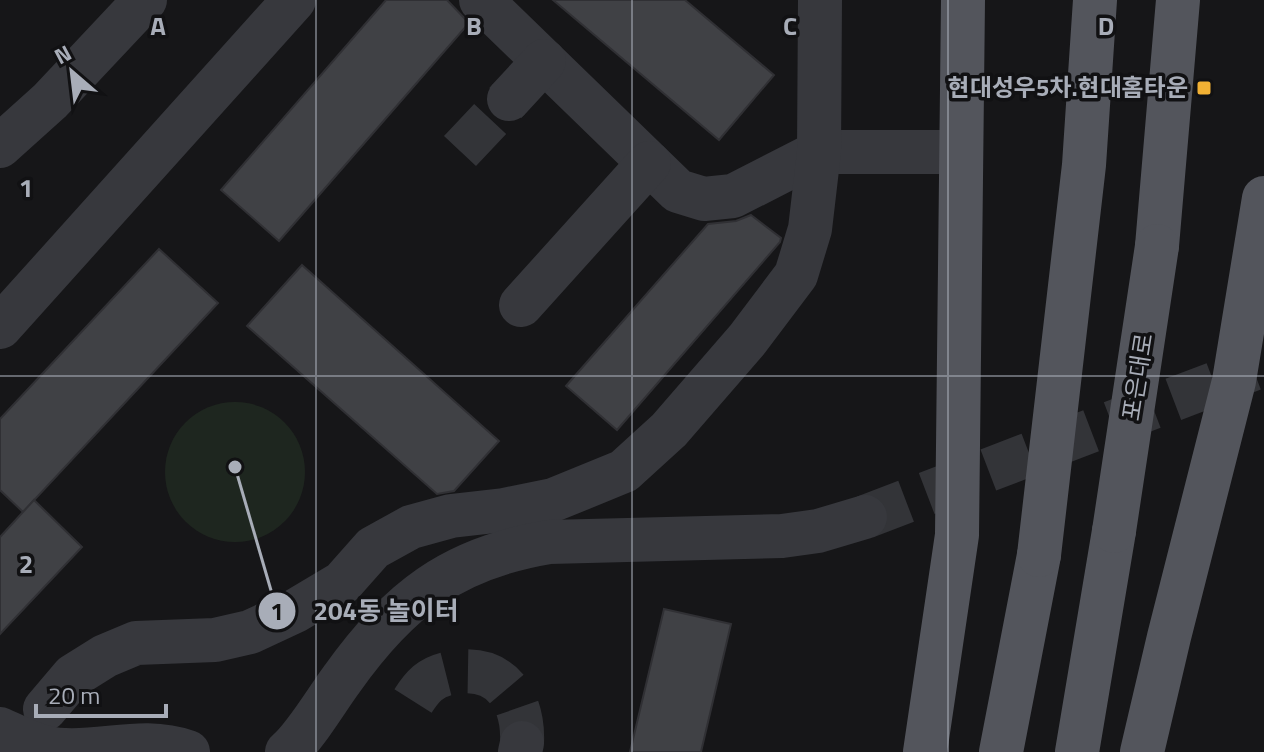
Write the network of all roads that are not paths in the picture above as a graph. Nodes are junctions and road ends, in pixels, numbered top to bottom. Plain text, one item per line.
1 (145, 0) edge
2 (294, 0) edge
3 (481, 0) edge
4 (820, 0) edge
5 (963, 0) edge
6 (1095, 0) edge
7 (1178, 0) edge
8 (544, 61) junction
9 (509, 99) tunnel mouth
10 (0, 146) edge
11 (819, 152) junction
12 (960, 152) junction
13 (649, 163) junction
14 (1264, 198) edge
15 (521, 305) dead end
16 (0, 327) edge
17 (865, 517) tunnel mouth
18 (45, 709) dead end
19 (0, 729) edge
20 (188, 752) edge
21 (287, 752) edge
22 (925, 752) edge
23 (1001, 752) edge
24 (1077, 752) edge
25 (1142, 752) edge

1 - 10 street
2 - 16 street
3 - 8 street
4 - 11 street
5 - 12 main road
6 - 23 main road, bridge
7 - 24 main road, 포은대로, bridge
8 - 9 street
8 - 13 street
11 - 12 street
11 - 13 street
11 - 18 street
12 - 22 main road
13 - 15 street
14 - 25 main road
17 - 21 street
19 - 20 street

